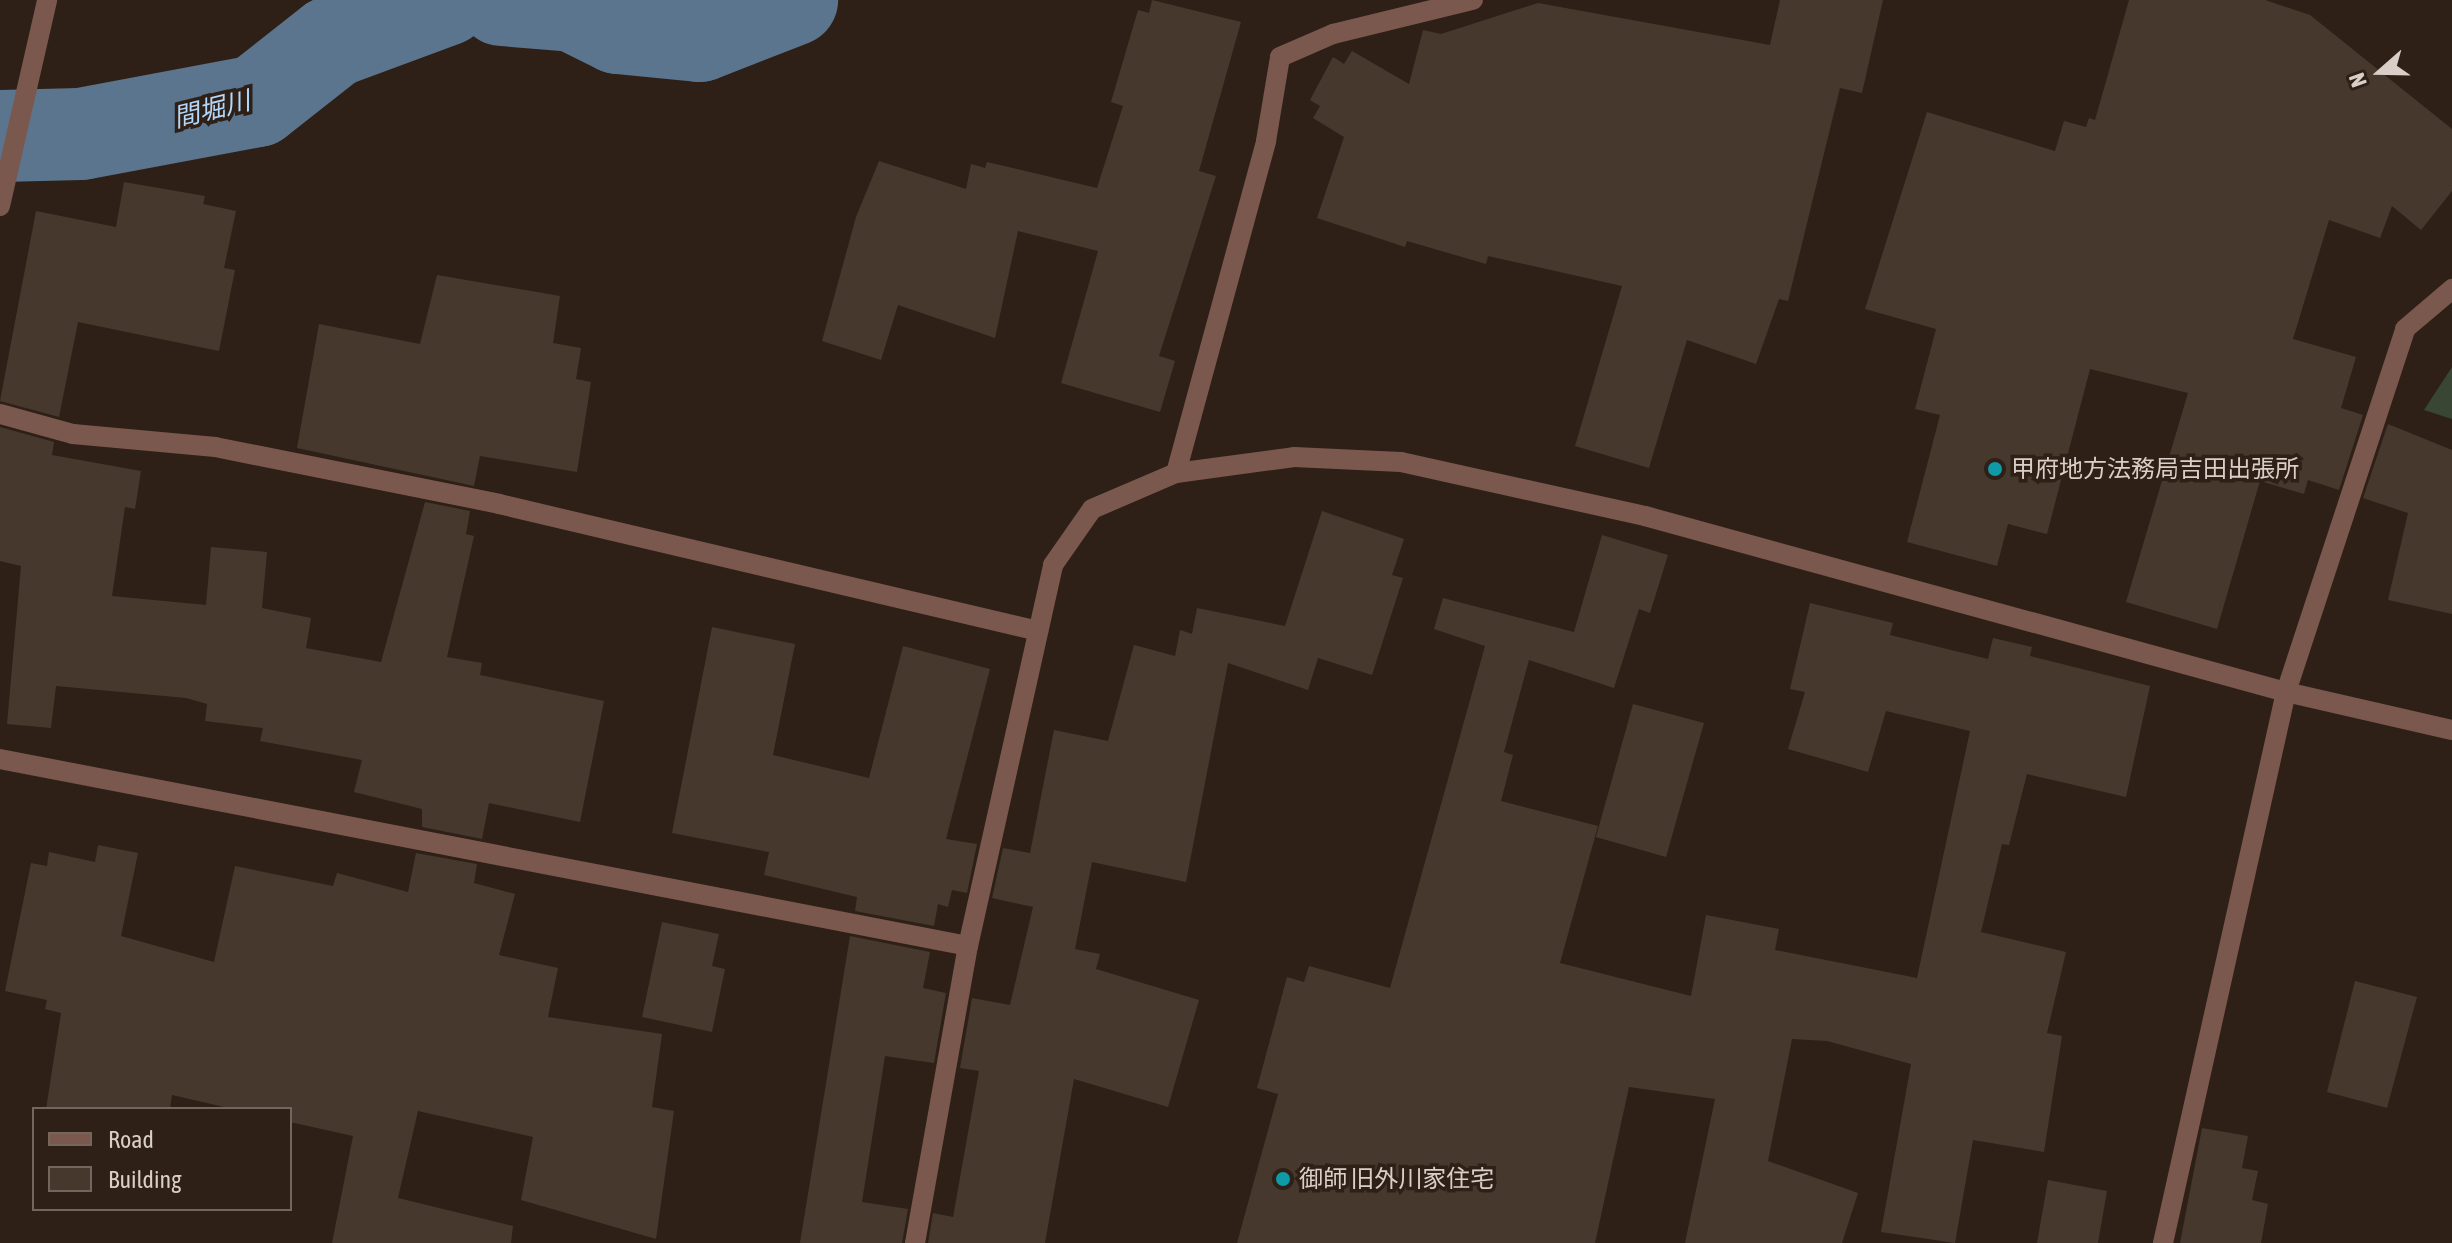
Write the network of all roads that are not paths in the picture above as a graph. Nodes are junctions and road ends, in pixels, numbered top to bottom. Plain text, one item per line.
1 (47, 0) edge
2 (1473, 0) edge
3 (2, 197) edge
4 (2452, 289) edge
5 (0, 414) edge
6 (1176, 473) junction
7 (1038, 631) junction
8 (2286, 692) junction
9 (2452, 730) edge
10 (0, 759) edge
11 (968, 946) junction
12 (915, 1243) edge
13 (2163, 1243) edge

1 - 3 street
2 - 6 street
4 - 8 street
5 - 7 street
6 - 7 street
6 - 8 street
7 - 11 street
8 - 9 street
8 - 13 street
10 - 11 street
11 - 12 street

